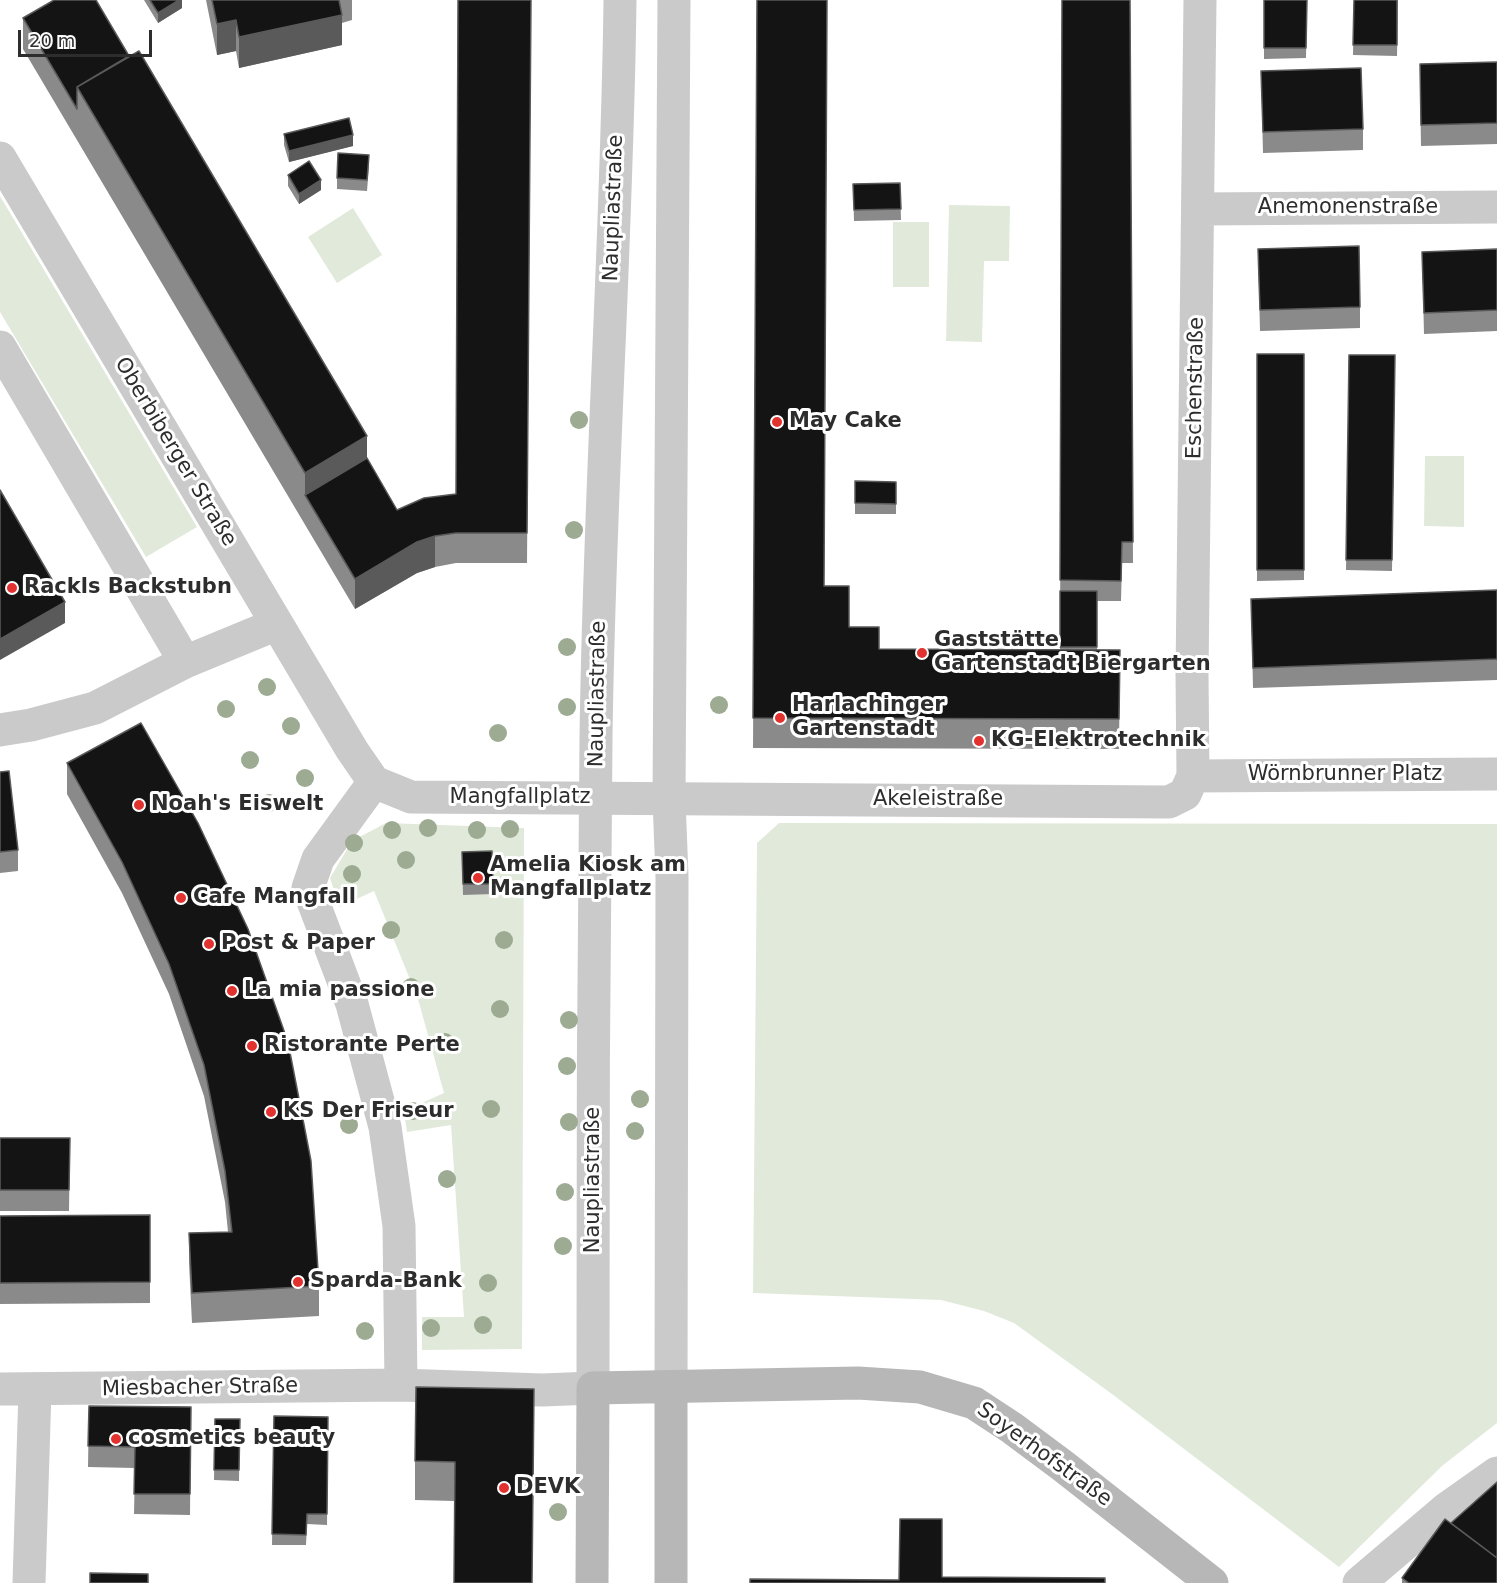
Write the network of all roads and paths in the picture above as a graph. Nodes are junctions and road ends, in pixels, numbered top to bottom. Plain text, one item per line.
1 (620, 0) edge
2 (674, 0) edge
3 (1200, 0) edge
4 (0, 158) edge
5 (1497, 207) edge
6 (1199, 209) junction
7 (0, 347) edge
8 (277, 624) junction
9 (184, 662) junction
10 (0, 730) edge
11 (1497, 774) edge
12 (1193, 776) junction
13 (374, 782) junction
14 (596, 798) junction
15 (669, 799) junction
16 (401, 1385) junction
17 (671, 1387) junction
18 (593, 1388) junction
19 (0, 1389) edge
20 (35, 1390) junction
21 (1497, 1473) edge
22 (29, 1583) edge
23 (592, 1583) edge
24 (671, 1583) edge
25 (1212, 1583) edge
26 (1359, 1583) edge

1 - 14 street, Naupliastraße
2 - 15 street
3 - 6 street, Eschenstraße
4 - 8 street, Oberbiberger Straße
5 - 6 street, Anemonenstraße
6 - 12 street, Eschenstraße
7 - 9 street
8 - 9 street
8 - 13 street
9 - 10 street
11 - 12 street, Wörnbrunner Platz
12 - 15 street, Akeleistraße
13 - 14 street, Mangfallplatz
13 - 16 street
14 - 15 street, Mangfallplatz
14 - 18 street, Naupliastraße
15 - 17 street
16 - 18 street
16 - 20 street, Miesbacher Straße
17 - 18 main road
17 - 24 main road
17 - 25 main road, Soyerhofstraße
18 - 23 main road
19 - 20 street, Miesbacher Straße
20 - 22 street
21 - 26 street

